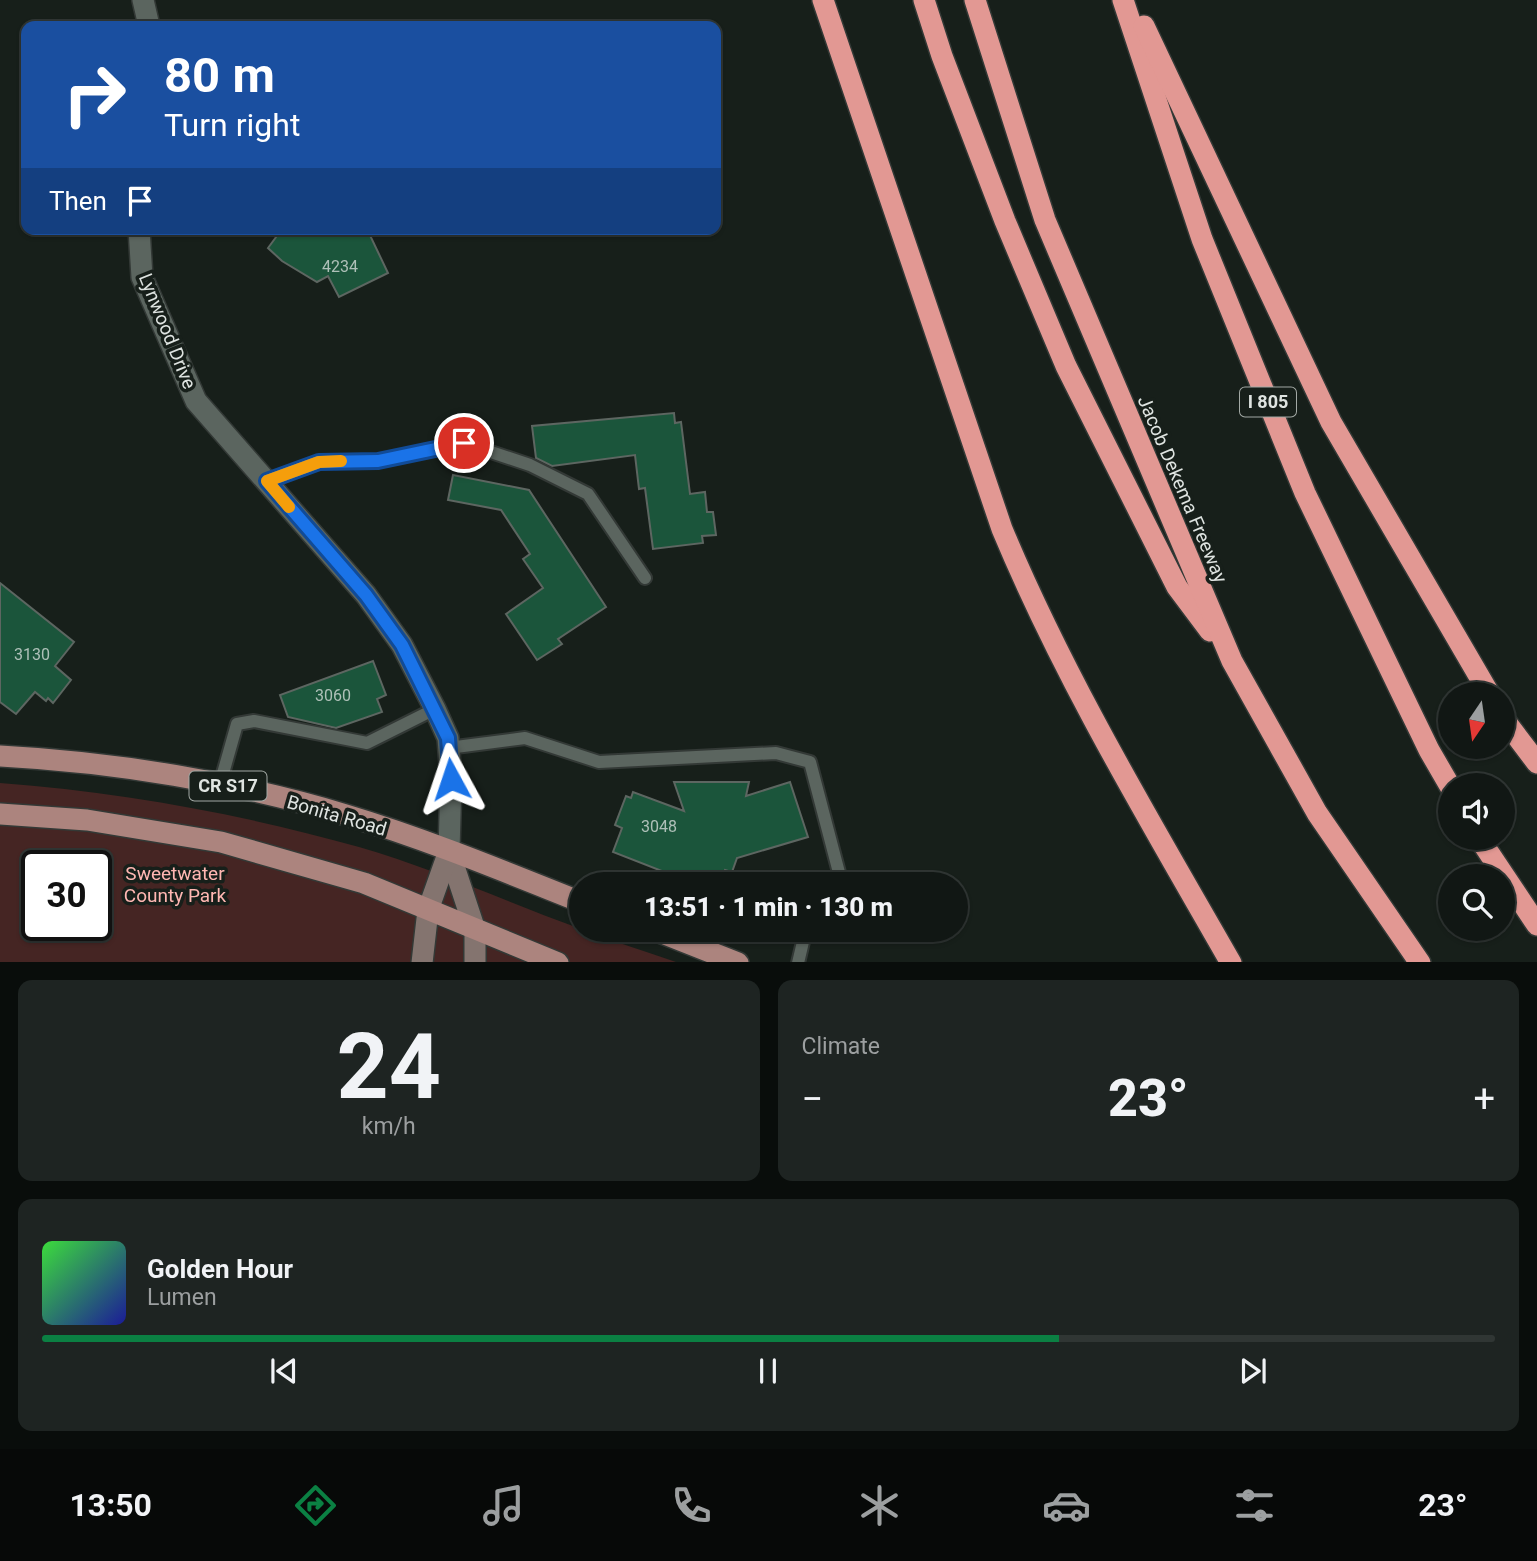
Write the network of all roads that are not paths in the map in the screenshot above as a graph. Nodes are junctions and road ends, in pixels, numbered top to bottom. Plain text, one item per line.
1 (144, 0) edge
2 (823, 0) edge
3 (924, 0) edge
4 (975, 0) edge
5 (1123, 0) edge
6 (1132, 0) edge
7 (148, 21) edge
8 (139, 235) edge
9 (267, 481) junction
10 (645, 578) dead end
11 (1232, 661) junction
12 (1482, 682) edge
13 (435, 709) junction
14 (1516, 735) edge
15 (448, 748) junction
16 (0, 756) edge
17 (1537, 763) edge
18 (1442, 773) edge
19 (220, 784) junction
20 (0, 814) edge
21 (1487, 850) edge
22 (449, 851) junction
23 (839, 872) edge
24 (569, 897) edge
25 (428, 910) junction
26 (1537, 925) edge
27 (475, 930) junction
28 (686, 942) edge
29 (803, 942) edge
30 (422, 962) edge
31 (475, 962) edge
32 (558, 962) edge
33 (738, 962) edge
34 (798, 962) edge
35 (1231, 962) edge
36 (1420, 962) edge

1 - 7 street
2 - 35 highway
3 - 11 highway
4 - 11 highway, Jacob Dekema Freeway
5 - 18 highway, I 805
6 - 12 highway
8 - 9 street, Lynwood Drive
9 - 10 lane
9 - 13 street, Lynwood Drive
11 - 36 highway, Jacob Dekema Freeway
13 - 15 street, Lynwood Drive
13 - 19 lane
14 - 17 highway
15 - 22 street, Lynwood Drive
15 - 23 lane
16 - 19 main road, Bonita Road / CR S17
19 - 22 main road, Bonita Road / CR S17
20 - 25 main road
21 - 26 highway
22 - 24 main road, Bonita Road / CR S17
22 - 25 main road
22 - 27 main road
25 - 27 main road
25 - 30 main road
27 - 31 main road
27 - 32 main road
28 - 33 main road
29 - 34 lane

